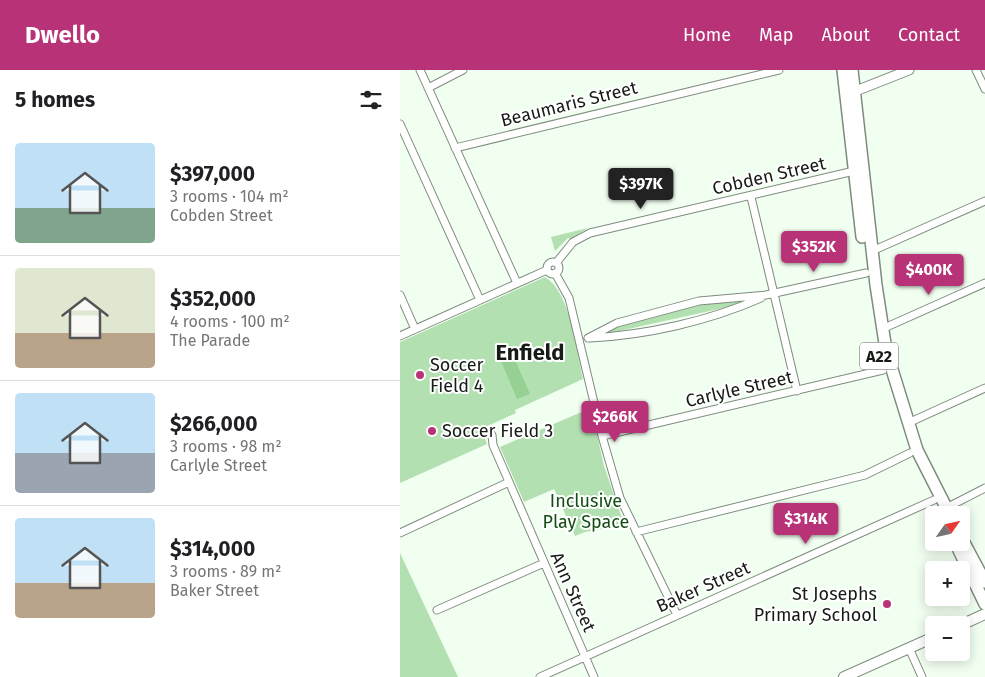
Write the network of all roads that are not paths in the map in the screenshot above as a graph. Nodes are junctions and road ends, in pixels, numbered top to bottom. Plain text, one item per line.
1 (420, 70) edge
2 (463, 70) edge
3 (779, 70) edge
4 (909, 70) edge
5 (976, 70) edge
6 (849, 71) edge
7 (876, 85) junction
8 (428, 88) junction
9 (985, 88) edge
10 (850, 94) junction
11 (400, 124) edge
12 (455, 148) junction
13 (854, 172) junction
14 (751, 197) junction
15 (985, 201) edge
16 (872, 251) junction
17 (556, 263) junction
18 (547, 270) junction
19 (556, 273) junction
20 (866, 273) junction
21 (517, 283) junction
22 (985, 283) edge
23 (775, 293) junction
24 (400, 295) edge
25 (766, 296) junction
26 (480, 300) junction
27 (415, 329) junction
28 (882, 329) junction
29 (400, 336) edge
30 (588, 338) junction
31 (579, 340) junction
32 (883, 370) junction
33 (985, 388) edge
34 (797, 391) junction
35 (908, 422) junction
36 (492, 436) dead end
37 (602, 436) junction
38 (910, 454) junction
39 (509, 482) junction
40 (985, 488) edge
41 (934, 500) junction
42 (940, 506) edge
43 (943, 506) edge
44 (957, 506) edge
45 (636, 532) junction
46 (400, 533) edge
47 (959, 551) edge
48 (968, 551) edge
49 (544, 563) junction
50 (985, 582) edge
51 (985, 604) edge
52 (437, 610) dead end
53 (985, 614) edge
54 (677, 615) junction
55 (970, 621) edge
56 (925, 641) edge
57 (909, 648) junction
58 (585, 656) junction
59 (540, 677) edge
60 (594, 677) edge
61 (844, 677) edge
62 (922, 677) edge

1 - 8 street
2 - 8 street
3 - 12 street, Beaumaris Street
4 - 7 street
5 - 9 street
6 - 7 street
6 - 10 highway, A22
7 - 10 street
8 - 12 street
10 - 13 highway, A22
10 - 16 highway, A22
11 - 26 street
12 - 21 street
13 - 14 street, Cobden Street
13 - 20 highway, A22
14 - 17 street, Cobden Street
14 - 23 street
15 - 16 street
16 - 28 highway, A22
17 - 18 street
17 - 19 street
18 - 19 street
18 - 21 street
19 - 31 street
20 - 23 street
20 - 32 highway, A22
21 - 26 street
22 - 28 street
23 - 25 street
23 - 34 street
24 - 27 street
25 - 30 street
25 - 30 street
26 - 27 street
27 - 29 street
28 - 35 highway, A22
30 - 31 street
31 - 37 street
32 - 34 street, Carlyle Street
32 - 38 highway, A22
33 - 35 street
34 - 37 street, Carlyle Street
35 - 43 highway, A22
36 - 39 street, Ann Street
37 - 45 street
38 - 41 highway, A22
38 - 45 street
39 - 46 street
39 - 49 street, Ann Street
40 - 44 street
41 - 42 highway, A22
41 - 54 street, Baker Street
45 - 54 street
47 - 51 highway
48 - 50 highway
49 - 52 street
49 - 58 street, Ann Street
53 - 55 main road
54 - 58 street, Baker Street
56 - 57 main road
57 - 61 main road
57 - 62 street
58 - 59 street, Baker Street
58 - 60 street, Ann Street

